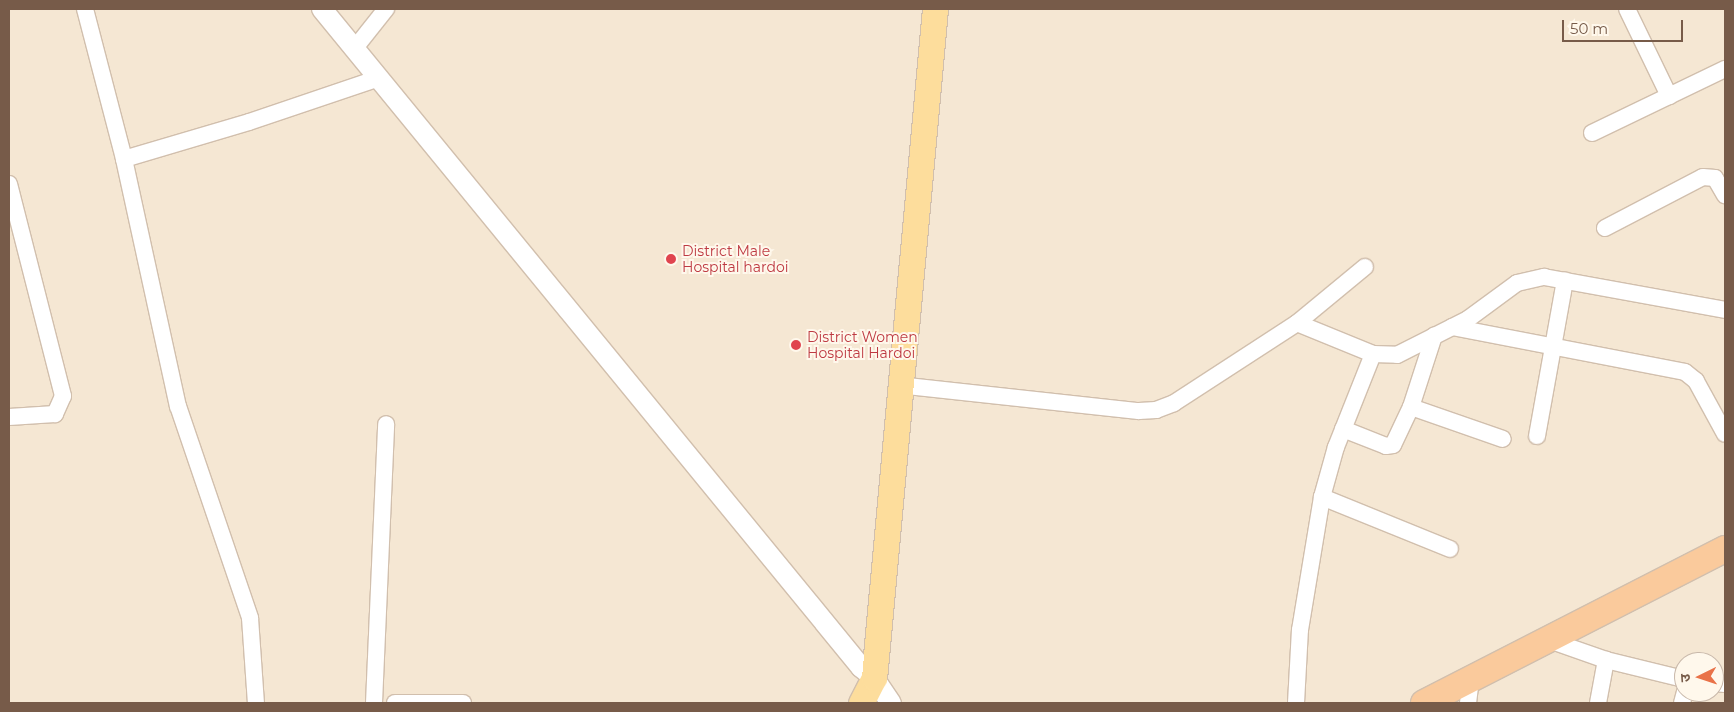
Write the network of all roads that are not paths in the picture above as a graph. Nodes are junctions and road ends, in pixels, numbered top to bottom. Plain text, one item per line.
1 (85, 9) edge
2 (322, 9) edge
3 (386, 9) edge
4 (921, 9) edge
5 (935, 9) edge
6 (1627, 9) edge
7 (355, 48) junction
8 (1725, 69) edge
9 (379, 78) junction
10 (1669, 96) junction
11 (1592, 133) dead end
12 (124, 158) junction
13 (9, 184) edge
14 (1725, 195) edge
15 (1605, 228) dead end
16 (1366, 267) dead end
17 (1564, 281) junction
18 (1725, 310) edge
19 (1297, 323) junction
20 (1452, 327) junction
21 (1434, 336) junction
22 (1553, 347) junction
23 (1372, 354) junction
24 (898, 385) junction
25 (1411, 407) junction
26 (9, 417) edge
27 (386, 424) dead end
28 (1344, 429) junction
29 (1725, 434) edge
30 (1537, 436) dead end
31 (1503, 439) dead end
32 (1322, 497) junction
33 (1450, 549) dead end
34 (1725, 549) edge
35 (1546, 639) junction
36 (1606, 660) junction
37 (867, 672) junction
38 (1674, 677) edge
39 (1470, 691) edge
40 (256, 703) edge
41 (374, 703) edge
42 (395, 703) edge
43 (463, 703) edge
44 (861, 703) edge
45 (891, 703) edge
46 (1296, 703) edge
47 (1424, 703) edge
48 (1598, 703) edge

1 - 12 street
2 - 7 street
3 - 7 street
4 - 37 main road
5 - 24 main road
6 - 10 street
7 - 9 street
8 - 10 street
9 - 12 street
9 - 37 street
10 - 11 street
12 - 40 street
13 - 26 street
14 - 15 street
16 - 19 street
17 - 18 street
17 - 20 street
17 - 22 street
19 - 23 street
19 - 24 street
20 - 21 street
20 - 22 street
21 - 23 street
21 - 25 street
22 - 29 street
22 - 30 street
23 - 28 street
24 - 37 main road
25 - 28 street
25 - 31 street
27 - 41 street
28 - 32 street
32 - 33 street
32 - 46 street
34 - 35 highway
35 - 36 street
35 - 39 highway
36 - 38 street
36 - 48 street
37 - 44 main road
37 - 45 street
39 - 47 highway
42 - 43 street

